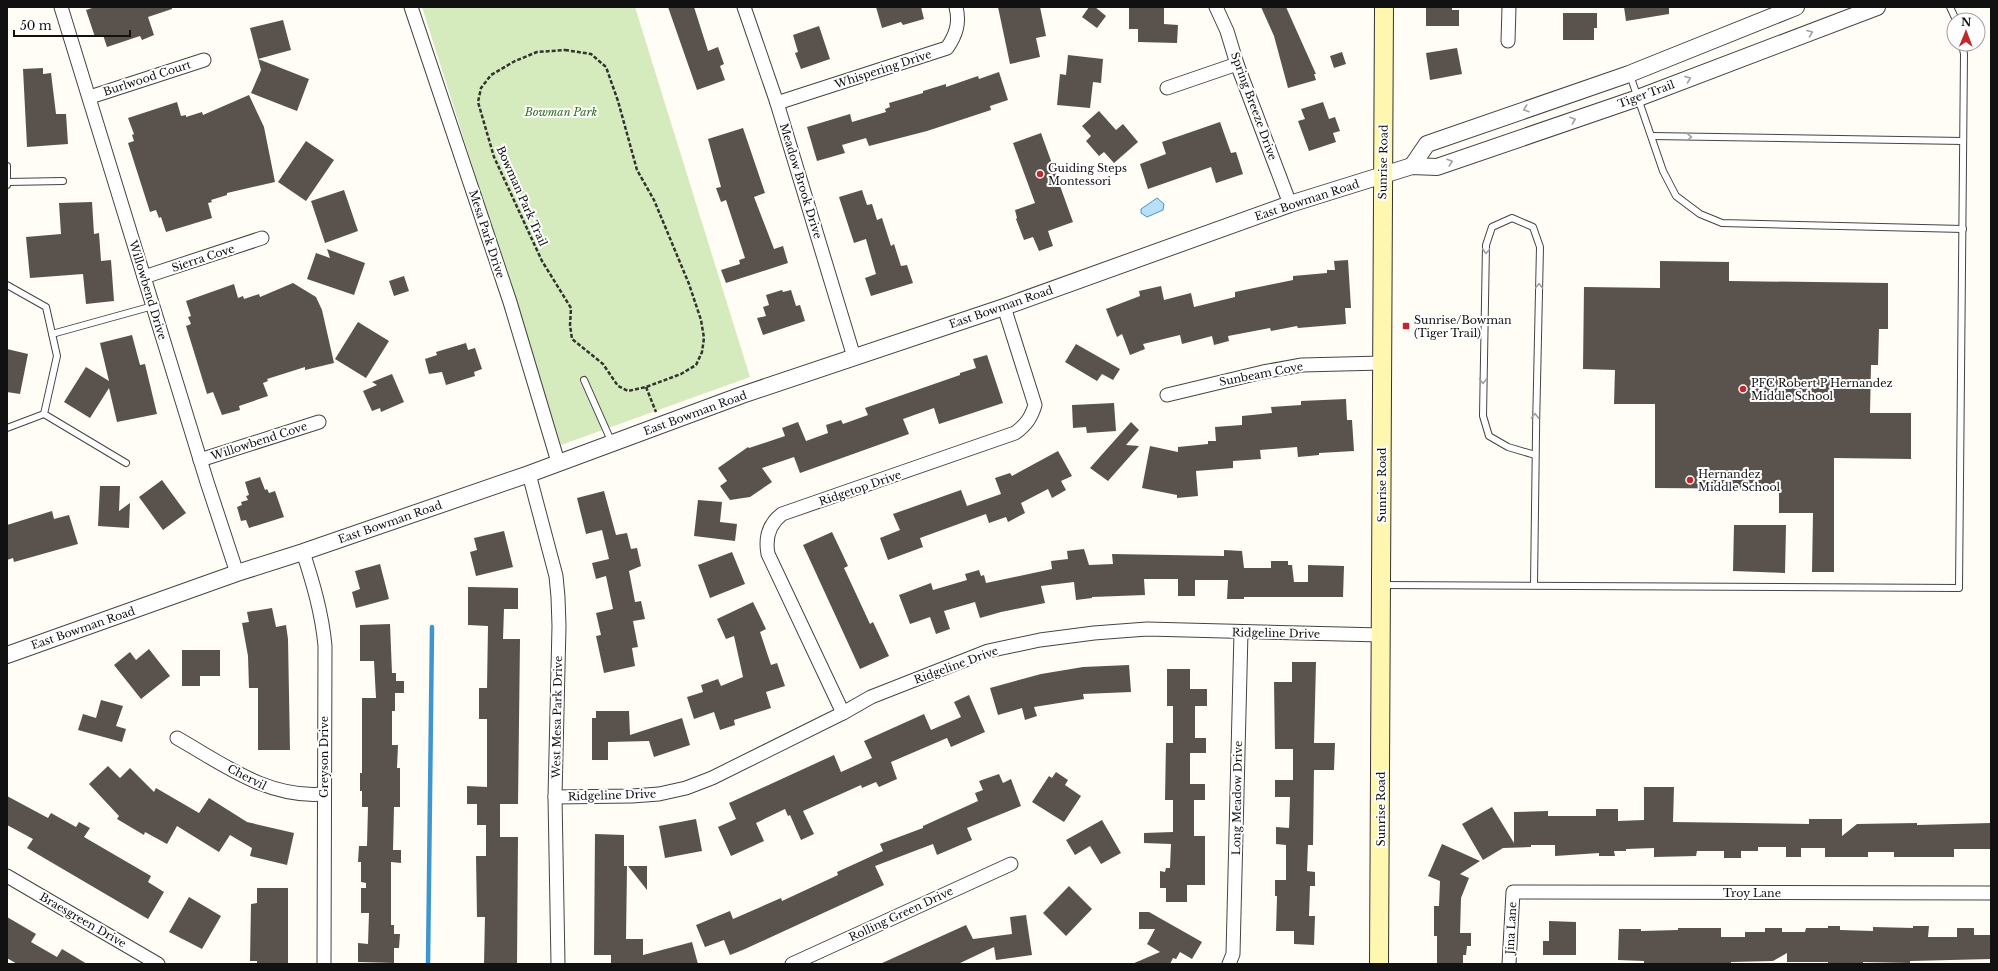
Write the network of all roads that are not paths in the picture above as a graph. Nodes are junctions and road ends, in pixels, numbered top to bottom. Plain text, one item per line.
1 (61, 7) edge
2 (411, 7) edge
3 (744, 7) edge
4 (956, 7) edge
5 (1216, 7) edge
6 (1384, 7) edge
7 (1509, 7) edge
8 (1796, 7) edge
9 (1877, 7) edge
10 (1508, 41) dead end
11 (1964, 52) edge
12 (204, 60) dead end
13 (1237, 64) junction
14 (1629, 74) junction
15 (1167, 88) dead end
16 (90, 97) junction
17 (1638, 98) junction
18 (777, 103) junction
19 (1652, 136) junction
20 (1964, 141) junction
21 (7, 166) edge
22 (1412, 166) junction
23 (1384, 174) junction
24 (63, 181) dead end
25 (7, 182) edge
26 (7, 186) edge
27 (1290, 204) junction
28 (1963, 229) junction
29 (262, 238) dead end
30 (144, 277) junction
31 (7, 285) edge
32 (153, 306) junction
33 (1004, 307) junction
34 (52, 334) junction
35 (854, 357) junction
36 (1382, 363) junction
37 (584, 380) dead end
38 (1167, 395) dead end
39 (44, 414) junction
40 (319, 422) dead end
41 (7, 428) edge
42 (612, 443) junction
43 (1535, 455) junction
44 (200, 460) junction
45 (558, 462) junction
46 (126, 463) dead end
47 (529, 474) junction
48 (304, 552) junction
49 (238, 573) junction
50 (1382, 585) junction
51 (1534, 585) junction
52 (1241, 632) junction
53 (1381, 635) junction
54 (7, 655) edge
55 (843, 713) junction
56 (177, 738) dead end
57 (324, 794) junction
58 (555, 797) junction
59 (1010, 864) dead end
60 (7, 876) edge
61 (1513, 892) joint
62 (1991, 893) edge
63 (158, 964) edge
64 (324, 964) edge
65 (558, 964) edge
66 (792, 964) edge
67 (1229, 964) edge
68 (1379, 964) edge
69 (1510, 964) edge

1 - 16 street, Willowbend Drive
2 - 45 street, Mesa Park Drive
3 - 18 street, Meadow Brook Drive
4 - 18 street, Whispering Drive
5 - 13 street, Spring Breeze Drive
6 - 23 main road, Sunrise Road
7 - 10 street
8 - 14 street
17 -> 9 street, Tiger Trail
11 - 20 lane
12 - 16 street, Burlwood Court
13 - 15 street
13 - 27 street, Spring Breeze Drive
14 - 17 lane
14 -> 22 street
16 - 30 street, Willowbend Drive
17 - 19 lane
22 -> 17 street, Tiger Trail
18 - 35 street, Meadow Brook Drive
19 -> 20 lane
19 - 28 lane
20 - 28 lane
21 - 25 lane
22 - 23 street, Tiger Trail
23 - 27 street, East Bowman Road
23 - 36 main road, Sunrise Road
24 - 25 lane
25 - 26 lane
27 - 33 street, East Bowman Road
28 - 51 lane
29 - 30 street, Sierra Cove
30 - 32 street, Willowbend Drive
31 - 34 lane
32 - 34 lane
32 - 44 street, Willowbend Drive
33 - 35 street, East Bowman Road
33 - 55 street, Ridgetop Drive
34 - 39 lane
35 - 42 street, East Bowman Road
36 - 38 street, Sunbeam Cove
36 - 50 main road, Sunrise Road
37 - 42 lane
39 - 41 lane
39 - 46 lane
40 - 44 street, Willowbend Cove
42 - 45 street, East Bowman Road
43 -> 43 lane
43 - 51 lane
44 - 49 street, Willowbend Drive
45 - 47 street, East Bowman Road
47 - 48 street, East Bowman Road
47 - 58 street, West Mesa Park Drive
48 - 49 street, East Bowman Road
48 - 57 street, Greyson Drive
49 - 54 street, East Bowman Road
50 - 51 lane
50 - 53 main road, Sunrise Road
52 - 53 street, Ridgeline Drive
52 - 55 street, Ridgeline Drive
52 - 67 street, Long Meadow Drive
53 - 68 main road, Sunrise Road
55 - 58 street, Ridgeline Drive
56 - 57 street, Chervil
57 - 64 street, Greyson Drive
58 - 65 street, West Mesa Park Drive
59 - 66 street, Rolling Green Drive
60 - 63 street, Braesgreen Drive
61 - 62 street, Troy Lane
61 - 69 street, Jina Lane

